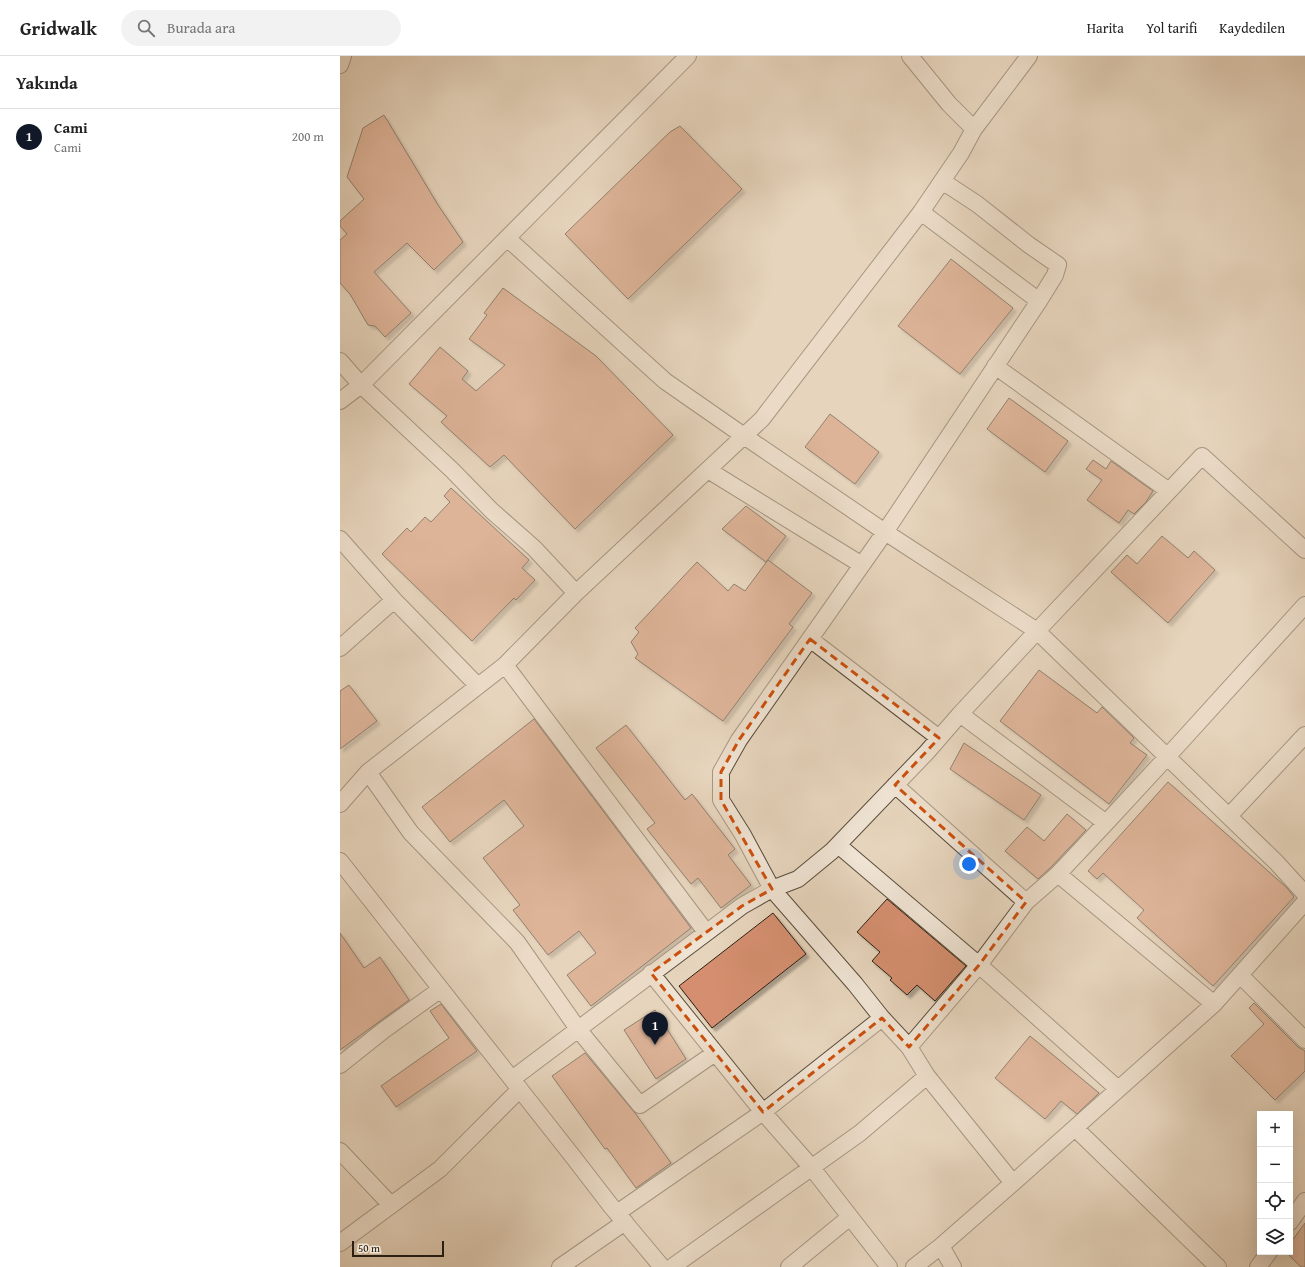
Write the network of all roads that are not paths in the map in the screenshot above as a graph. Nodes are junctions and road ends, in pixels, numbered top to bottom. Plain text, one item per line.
1 (343, 56) edge
2 (688, 56) edge
3 (910, 56) edge
4 (1029, 56) edge
5 (340, 65) edge
6 (974, 128) junction
7 (942, 181) junction
8 (922, 212) junction
9 (507, 238) junction
10 (1038, 301) junction
11 (340, 361) edge
12 (995, 366) junction
13 (361, 385) junction
14 (340, 402) edge
15 (744, 436) junction
16 (708, 470) junction
17 (1169, 491) junction
18 (885, 532) junction
19 (340, 539) edge
20 (1305, 550) edge
21 (862, 565) junction
22 (576, 593) junction
23 (394, 600) junction
24 (1305, 605) edge
25 (1037, 631) junction
26 (810, 639) junction
27 (340, 648) edge
28 (505, 665) junction
29 (478, 686) junction
30 (960, 714) junction
31 (1305, 735) edge
32 (939, 738) junction
33 (1167, 757) junction
34 (368, 772) junction
35 (895, 785) junction
36 (340, 804) edge
37 (1229, 816) junction
38 (1106, 823) junction
39 (838, 845) junction
40 (340, 860) edge
41 (1058, 874) junction
42 (772, 888) junction
43 (1305, 894) edge
44 (1026, 902) junction
45 (1305, 902) edge
46 (706, 932) junction
47 (979, 966) junction
48 (651, 973) junction
49 (1240, 975) junction
50 (441, 989) junction
51 (1214, 1004) junction
52 (882, 1018) junction
53 (578, 1029) junction
54 (1305, 1040) edge
55 (909, 1047) junction
56 (715, 1053) junction
57 (340, 1065) edge
58 (927, 1076) junction
59 (516, 1084) junction
60 (1118, 1089) junction
61 (763, 1112) junction
62 (1075, 1128) junction
63 (340, 1151) edge
64 (812, 1168) junction
65 (1013, 1183) junction
66 (1305, 1201) edge
67 (391, 1205) junction
68 (850, 1217) junction
69 (621, 1218) junction
70 (1292, 1219) edge
71 (340, 1243) edge
72 (940, 1246) junction
73 (1267, 1255) edge
74 (560, 1267) edge
75 (662, 1267) edge
76 (672, 1267) edge
77 (789, 1267) edge
78 (889, 1267) edge
79 (914, 1267) edge
80 (953, 1267) edge
81 (1218, 1267) edge
82 (1258, 1267) edge

1 - 5 street
2 - 9 street
3 - 6 street
4 - 6 street
6 - 7 street
7 - 8 street
7 - 10 street
8 - 10 street
8 - 15 street
9 - 13 street
9 - 15 street
10 - 12 street
11 - 13 street
12 - 17 street
12 - 18 street
13 - 14 street
13 - 22 street
15 - 16 street
15 - 18 street
16 - 21 street
16 - 22 street
17 - 20 street
17 - 25 street
18 - 21 street
18 - 25 street
19 - 23 street
21 - 26 street
22 - 28 street
23 - 27 street
23 - 29 street
24 - 33 street
25 - 30 street
25 - 33 street
26 - 32 street
26 - 42 street
28 - 29 street
28 - 46 street
29 - 34 street
30 - 32 street
30 - 38 street
31 - 37 street
32 - 35 street
33 - 37 street
33 - 38 street
34 - 36 street
34 - 53 street
35 - 39 street
35 - 44 street
37 - 43 street
38 - 41 street
39 - 42 street
39 - 47 street
40 - 50 street
41 - 44 street
41 - 51 street
42 - 46 street
42 - 52 street
44 - 47 street
45 - 49 street
46 - 48 street
47 - 55 street
47 - 60 street
48 - 53 street
48 - 56 street
49 - 51 street
49 - 54 street
50 - 57 street
50 - 59 street
51 - 60 street
52 - 55 street
52 - 61 street
53 - 56 street
53 - 59 street
55 - 58 street
56 - 61 street
58 - 64 street
58 - 65 street
59 - 67 street
59 - 69 street
60 - 62 street
61 - 64 street
61 - 69 street
62 - 65 street
62 - 81 street
63 - 67 street
64 - 68 street
64 - 76 street
65 - 72 street
66 - 70 street
67 - 71 street
68 - 77 street
68 - 78 street
69 - 74 street
69 - 75 street
72 - 79 street
72 - 80 street
73 - 82 street

